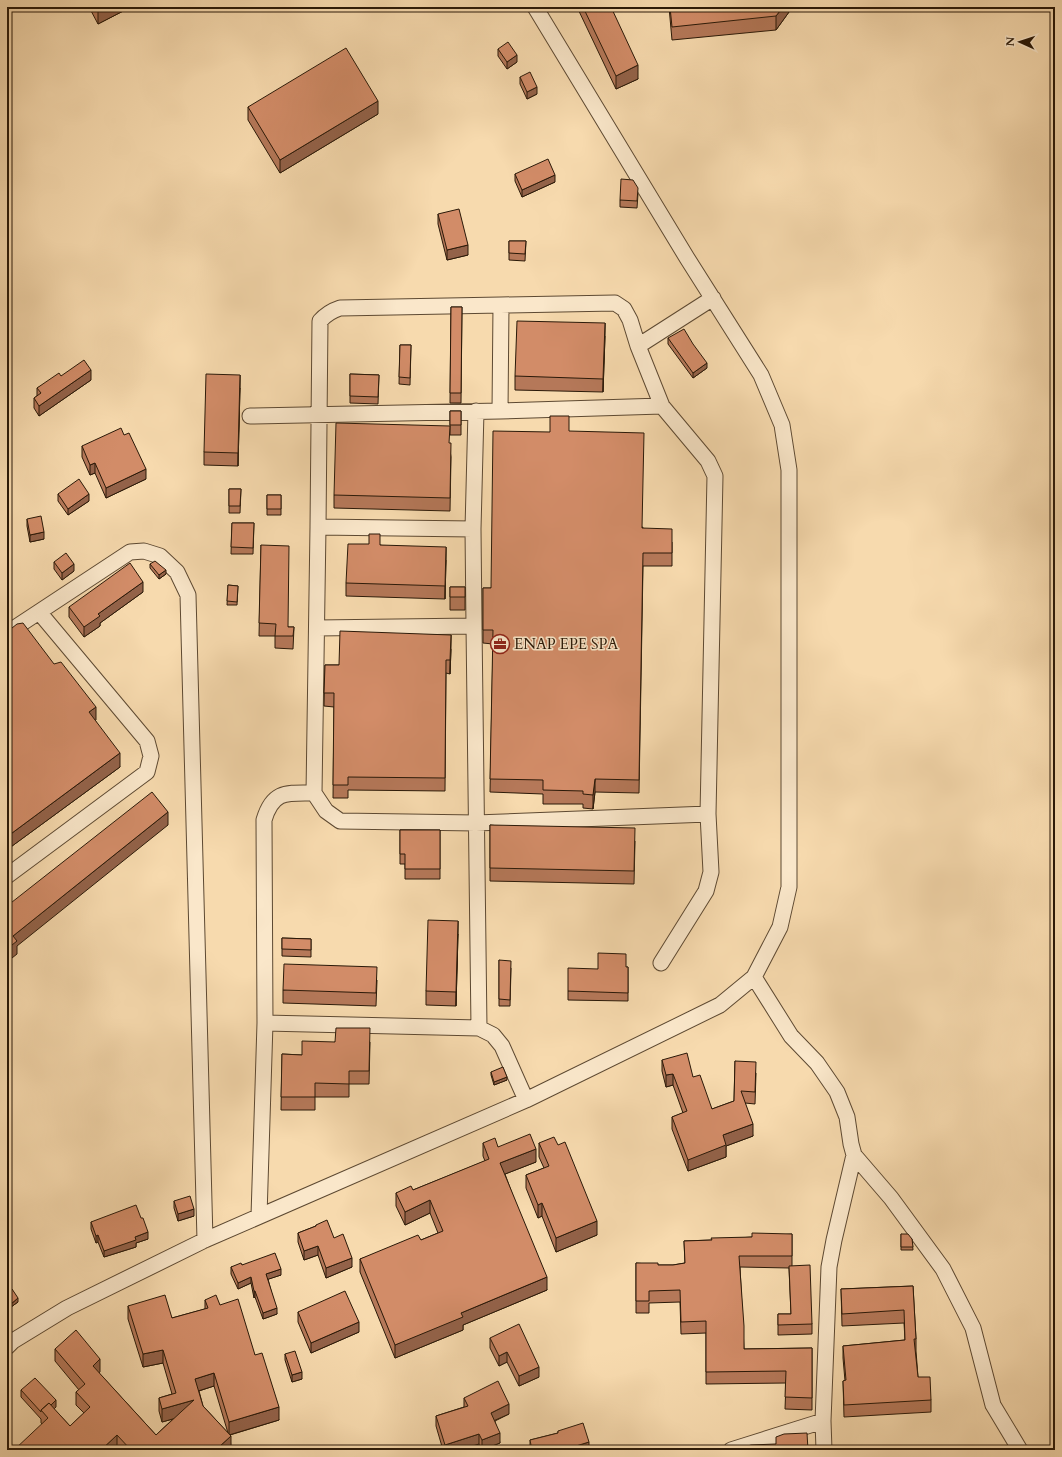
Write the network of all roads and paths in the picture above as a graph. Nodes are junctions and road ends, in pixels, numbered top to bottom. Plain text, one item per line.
1 (535, 7) edge
2 (713, 298) junction
3 (501, 305) junction
4 (638, 346) junction
5 (662, 406) junction
6 (476, 411) junction
7 (500, 411) junction
8 (318, 414) junction
9 (250, 416) dead end
10 (318, 527) junction
11 (473, 530) junction
12 (39, 612) junction
13 (474, 626) junction
14 (317, 628) junction
15 (7, 633) edge
16 (314, 793) junction
17 (708, 814) junction
18 (476, 823) junction
19 (7, 876) edge
20 (661, 962) dead end
21 (754, 977) junction
22 (265, 1023) junction
23 (479, 1028) junction
24 (526, 1100) junction
25 (854, 1155) junction
26 (259, 1216) junction
27 (205, 1240) junction
28 (7, 1347) edge
29 (823, 1421) junction
30 (730, 1450) edge
31 (824, 1450) edge
32 (1020, 1450) edge

1 - 2 street
2 - 4 street
2 - 21 street
3 - 4 street
3 - 7 street
3 - 8 street
4 - 5 street
5 - 7 street
5 - 17 street
6 - 7 street
6 - 8 street
6 - 11 street
8 - 9 street
8 - 10 street
10 - 11 street
10 - 14 street
11 - 13 street
12 - 15 street
12 - 19 street
12 - 27 street
13 - 14 street
13 - 18 street
14 - 16 street
16 - 18 street
16 - 22 street
17 - 18 street
17 - 20 street
18 - 23 street
21 - 24 street
21 - 25 street
22 - 23 street
22 - 26 street
23 - 24 street
24 - 26 street
25 - 29 street
25 - 32 street
26 - 27 street
27 - 28 street
29 - 30 street
29 - 31 street

